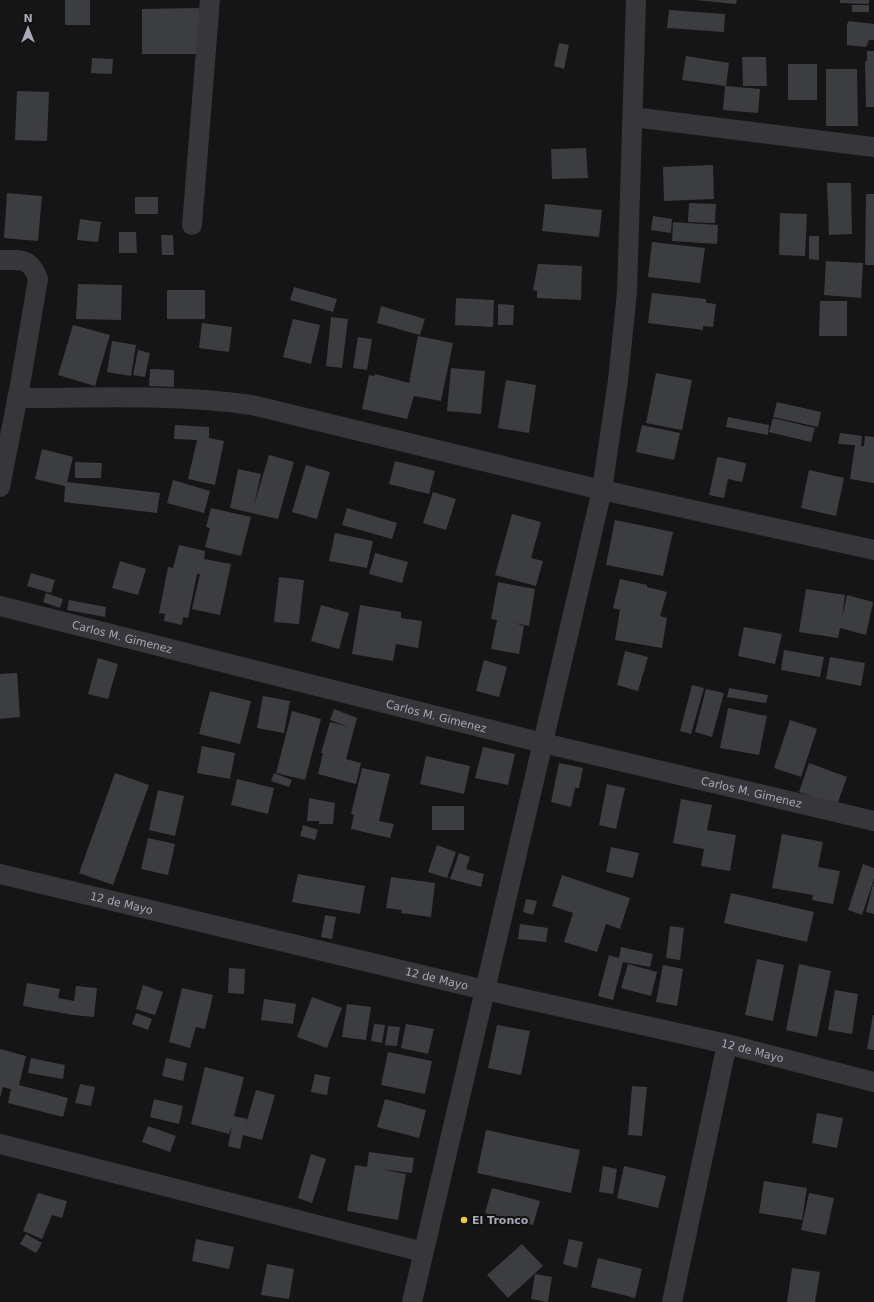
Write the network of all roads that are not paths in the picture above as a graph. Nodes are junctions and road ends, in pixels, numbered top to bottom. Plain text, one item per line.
1 (210, 0) edge
2 (636, 0) edge
3 (633, 117) junction
4 (874, 147) edge
5 (192, 225) dead end
6 (0, 260) edge
7 (17, 398) junction
8 (0, 487) edge
9 (602, 490) junction
10 (874, 550) edge
11 (0, 606) edge
12 (543, 742) junction
13 (874, 821) edge
14 (0, 874) edge
15 (485, 990) junction
16 (727, 1044) junction
17 (874, 1082) edge
18 (0, 1144) edge
19 (423, 1252) junction
20 (412, 1302) edge
21 (672, 1302) edge

1 - 5 street
2 - 3 street
3 - 4 street
3 - 9 street
6 - 7 street
7 - 8 street
7 - 9 street
9 - 10 street
9 - 12 street
11 - 12 street, Carlos M. Gimenez
12 - 13 street, Carlos M. Gimenez
12 - 15 street
14 - 15 street, 12 de Mayo
15 - 16 street, 12 de Mayo
15 - 19 street
16 - 17 street, 12 de Mayo
16 - 21 street
18 - 19 street
19 - 20 street

